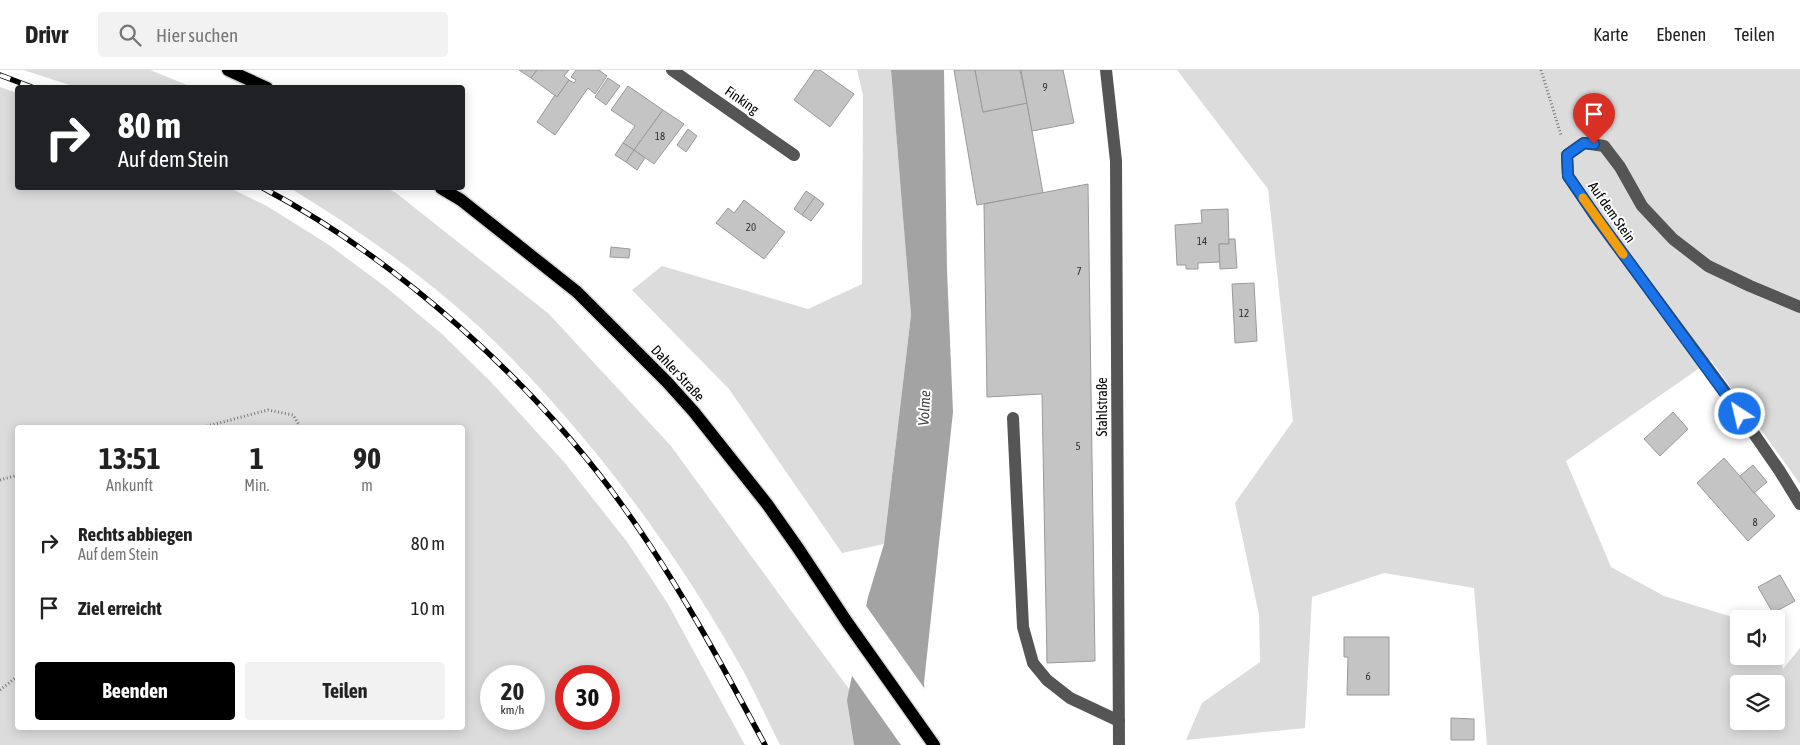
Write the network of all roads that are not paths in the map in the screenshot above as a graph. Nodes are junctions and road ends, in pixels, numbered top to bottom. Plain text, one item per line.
1 (228, 70) edge
2 (672, 70) edge
3 (1106, 70) edge
4 (260, 85) edge
5 (794, 154) dead end
6 (444, 190) edge
7 (1800, 307) edge
8 (1013, 418) dead end
9 (1800, 504) edge
10 (1119, 721) junction
11 (934, 745) edge
12 (1119, 745) edge

1 - 4 main road
2 - 5 street, Finking
3 - 10 street, Stahlstraße
6 - 11 main road, Dahler Straße
7 - 9 street, Auf dem Stein
8 - 10 street
10 - 12 street, Stahlstraße

